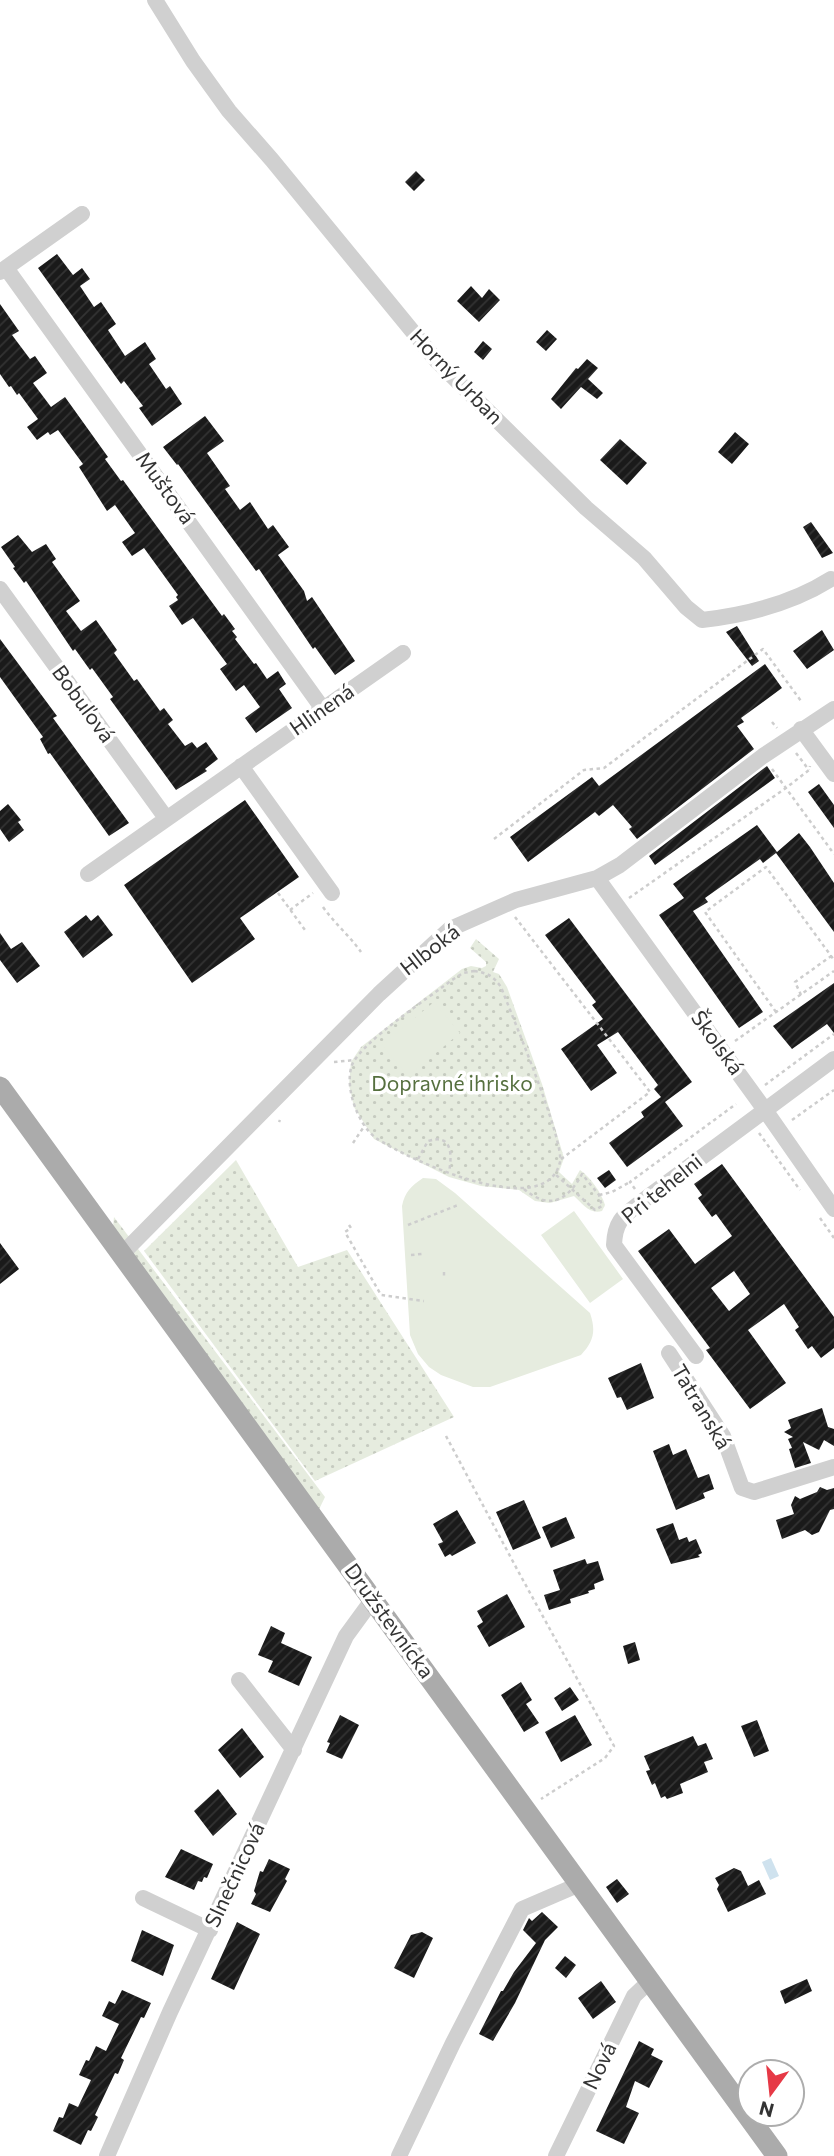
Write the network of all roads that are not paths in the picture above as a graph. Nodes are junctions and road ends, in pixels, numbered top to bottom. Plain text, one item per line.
1 (155, 0) edge
2 (82, 214) dead end
3 (3, 270) edge
4 (830, 574) edge
5 (0, 589) edge
6 (403, 653) dead end
7 (323, 709) junction
8 (834, 709) edge
9 (801, 729) junction
10 (241, 766) junction
11 (834, 774) edge
12 (166, 818) junction
13 (88, 874) dead end
14 (597, 878) junction
15 (323, 895) road end
16 (834, 1059) edge
17 (0, 1087) edge
18 (765, 1110) junction
19 (834, 1209) edge
20 (122, 1254) junction
21 (670, 1353) dead end
22 (696, 1356) dead end
23 (834, 1466) edge
24 (373, 1599) junction
25 (239, 1680) dead end
26 (294, 1750) junction
27 (580, 1884) junction
28 (143, 1898) dead end
29 (209, 1930) junction
30 (650, 1980) junction
31 (107, 2156) edge
32 (399, 2156) edge
33 (555, 2156) edge
34 (777, 2156) edge

1 - 4 street, Horný Urban
2 - 3 street, Muštová
3 - 7 street, Muštová
5 - 12 street, Bobuľová
6 - 7 street, Hlinená
7 - 10 street, Hlinená
8 - 9 street, Hlboká
9 - 11 street
9 - 14 street, Hlboká
10 - 12 street, Hlinená
10 - 15 street
12 - 13 street, Hlinená
14 - 18 street, Školská
14 - 20 street, Hlboká
16 - 18 street, Pri tehelni
17 - 20 main road, Družstevnícka
18 - 19 street, Školská
18 - 22 street, Pri tehelni
20 - 24 main road, Družstevnícka
21 - 23 street, Tatranská
24 - 26 street, Slnečnicová
24 - 27 main road, Družstevnícka
25 - 26 street
26 - 29 street, Slnečnicová
27 - 30 main road, Družstevnícka
27 - 32 street
28 - 29 street
29 - 31 street, Slnečnicová
30 - 33 street, Nová
30 - 34 main road, Družstevnícka

